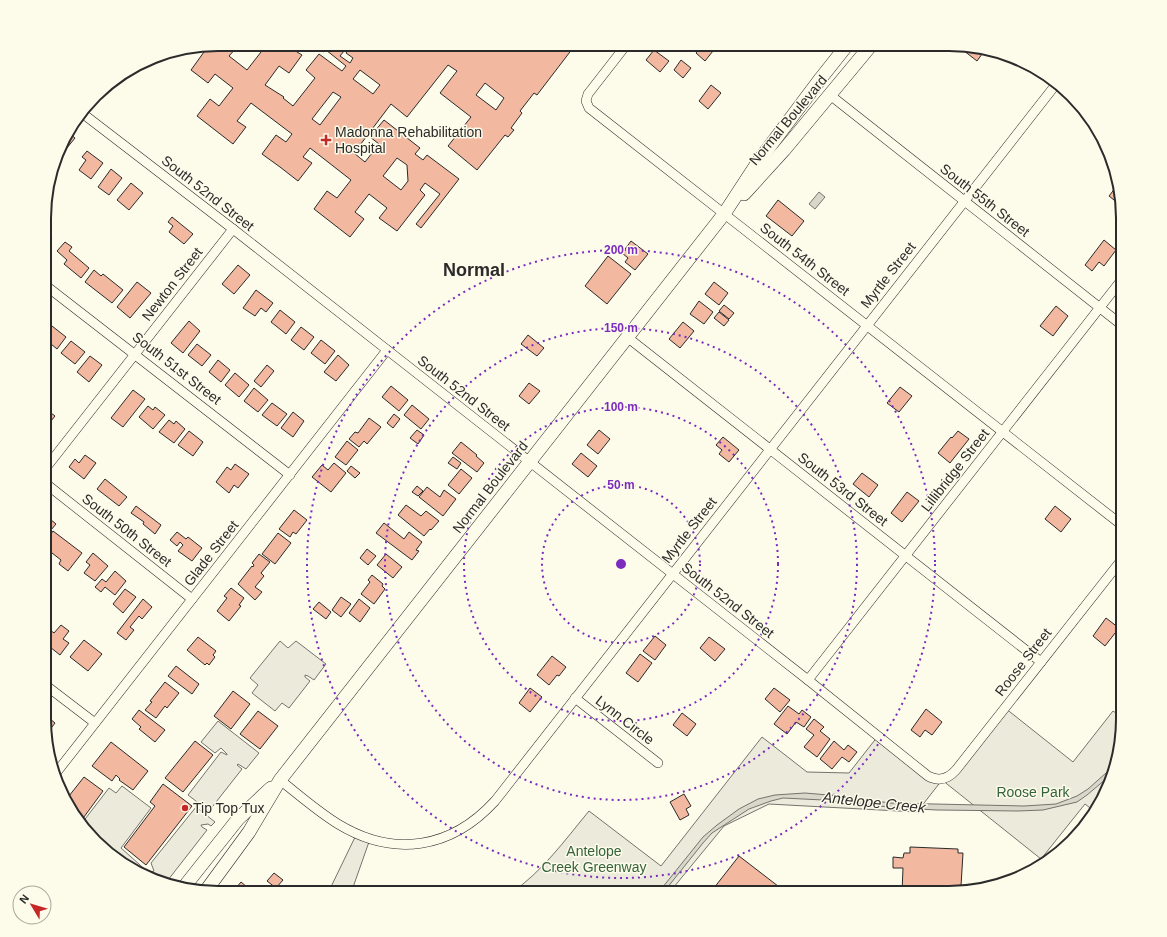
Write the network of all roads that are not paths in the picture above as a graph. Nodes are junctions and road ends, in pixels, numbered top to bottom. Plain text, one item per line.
1 (621, 51) edge
2 (842, 51) edge
3 (866, 51) edge
4 (1053, 88) edge
5 (830, 95) junction
6 (86, 116) edge
7 (964, 201) junction
8 (724, 214) junction
9 (233, 229) junction
10 (1116, 287) edge
11 (51, 289) edge
12 (1100, 308) junction
13 (1116, 321) edge
14 (867, 325) junction
15 (627, 337) junction
16 (387, 350) junction
17 (136, 354) junction
18 (1003, 432) junction
19 (770, 449) junction
20 (51, 461) edge
21 (529, 463) junction
22 (290, 475) junction
23 (51, 489) edge
24 (1116, 521) edge
25 (905, 556) junction
26 (1116, 567) edge
27 (672, 574) junction
28 (192, 599) junction
29 (1041, 662) junction
30 (808, 680) junction
31 (51, 689) edge
32 (575, 698) junction
33 (95, 724) junction
34 (658, 763) dead end
35 (59, 769) edge
36 (280, 780) junction
37 (942, 780) joint
38 (187, 883) edge
39 (209, 886) edge

1 - 8 street, South 54th Street
2 - 8 main road, Normal Boulevard
3 - 5 main road, Normal Boulevard
4 - 7 street, Myrtle Street
5 - 7 street, South 55th Street
5 - 8 main road, Normal Boulevard
6 - 9 street, South 52nd Street
7 - 12 street, South 55th Street
7 - 14 street, Myrtle Street
8 - 14 street, South 54th Street
8 - 15 main road, Normal Boulevard
9 - 16 street, South 52nd Street
9 - 17 street, Newton Street
10 - 12 street, Lillibridge Street
11 - 17 street, South 51st Street
12 - 13 street, South 55th Street
12 - 18 street, Lillibridge Street
14 - 18 street, South 54th Street
14 - 19 street, Myrtle Street
15 - 19 street, South 53rd Street
15 - 21 main road, Normal Boulevard
16 - 21 street, South 52nd Street
16 - 22 street, Glade Street
17 - 20 street, Newton Street
17 - 22 street, South 51st Street
18 - 24 street, South 54th Street
18 - 25 street, Lillibridge Street
19 - 25 street, South 53rd Street
19 - 27 street, Myrtle Street
21 - 27 street, South 52nd Street
21 - 36 main road, Normal Boulevard
22 - 28 street, Glade Street
23 - 28 street, South 50th Street
25 - 29 street, South 53rd Street
25 - 30 street, Lillibridge Street
26 - 29 street, Roose Street
27 - 30 street, South 52nd Street
27 - 32 street, Myrtle Street
28 - 33 street, Glade Street
29 - 37 street, Roose Street
30 - 37 street, South 52nd Street
31 - 33 street
32 - 34 street, Lynn Circle
32 - 36 street, Myrtle Street
33 - 35 street, Glade Street
36 - 38 main road, Normal Boulevard
36 - 39 main road, Normal Boulevard

